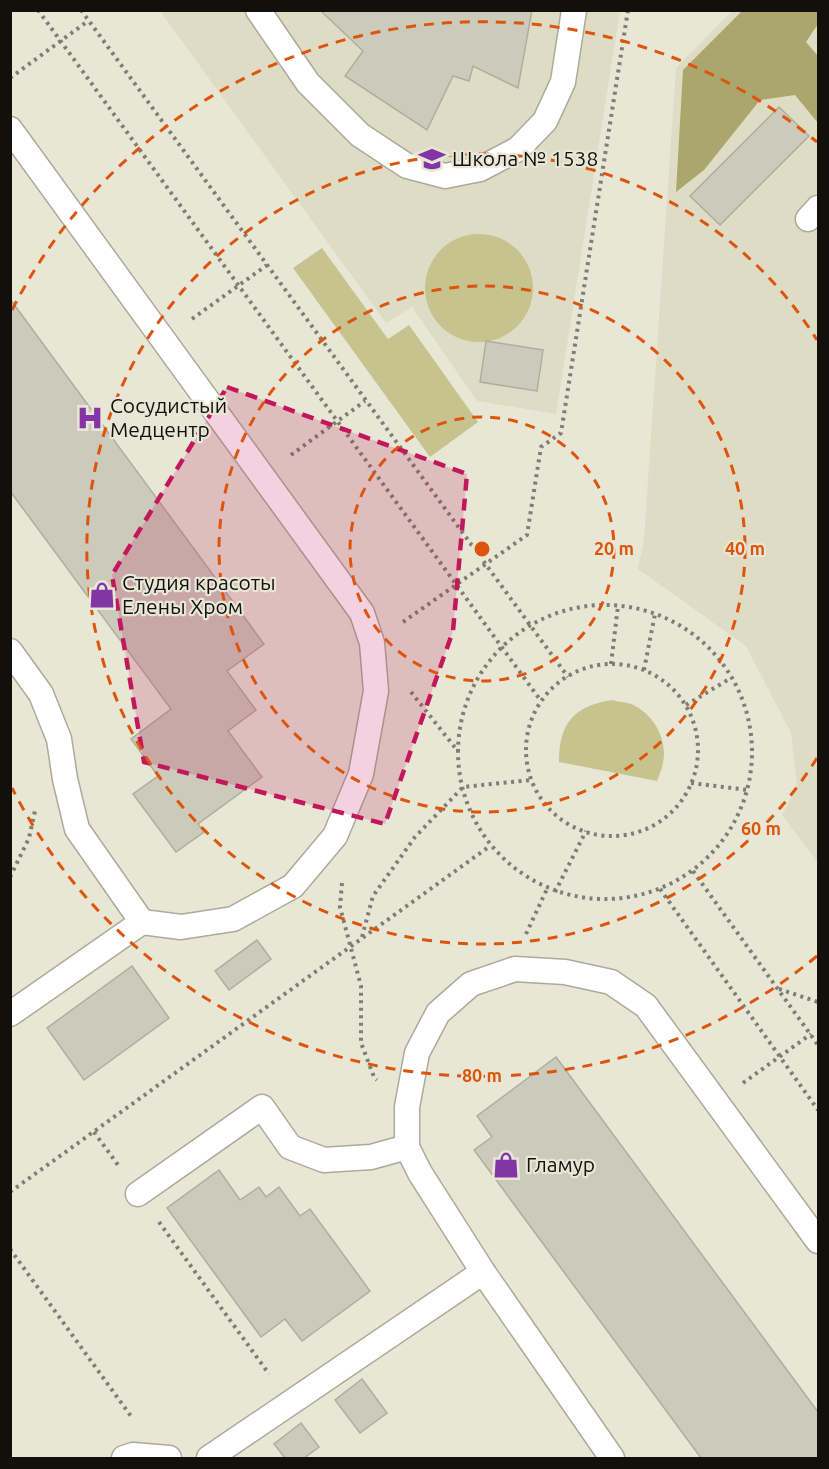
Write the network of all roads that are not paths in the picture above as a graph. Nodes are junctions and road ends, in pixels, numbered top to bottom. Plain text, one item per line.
1 (258, 10) edge
2 (574, 10) edge
3 (10, 129) edge
4 (10, 651) edge
5 (142, 922) junction
6 (10, 1014) edge
7 (406, 1147) junction
8 (138, 1194) road end
9 (819, 1241) edge
10 (483, 1272) junction
11 (124, 1458) edge
12 (161, 1458) edge
13 (169, 1458) edge
14 (209, 1458) edge
15 (612, 1458) edge

1 - 2 lane
3 - 5 lane
4 - 5 lane
5 - 6 lane
7 - 8 lane
7 - 9 lane
7 - 10 lane
10 - 14 lane
10 - 15 lane
11 - 12 lane
12 - 13 lane

